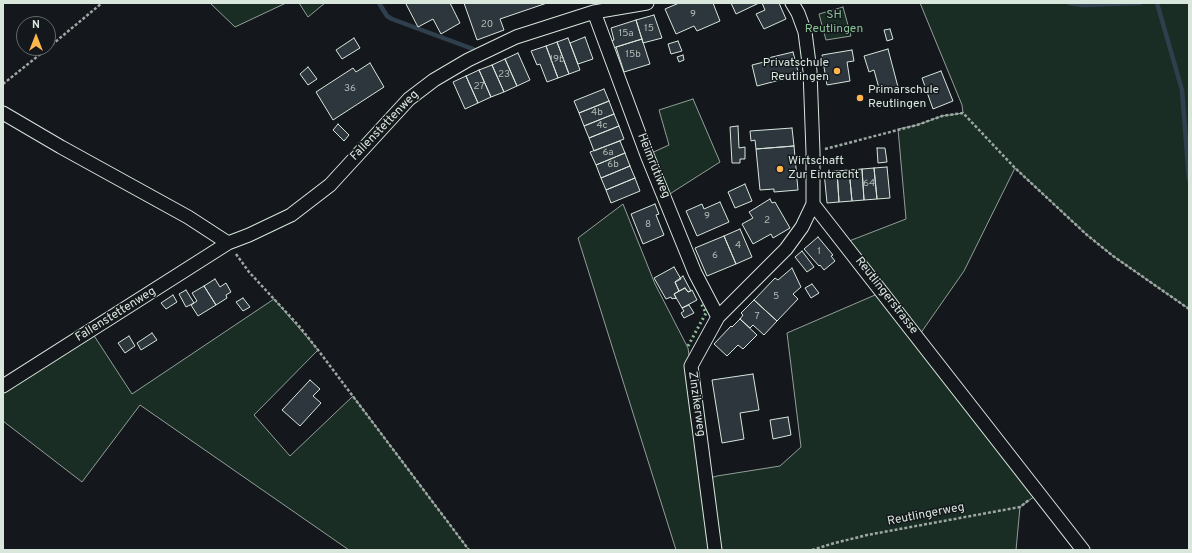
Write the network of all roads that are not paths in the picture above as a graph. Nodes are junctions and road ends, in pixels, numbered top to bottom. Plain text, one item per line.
1 (647, 3) edge
2 (792, 3) edge
3 (594, 12) junction
4 (3, 113) edge
5 (814, 204) junction
6 (228, 243) junction
7 (718, 317) junction
8 (3, 386) edge
9 (715, 550) edge
10 (1083, 550) edge

1 - 3 street, Fallenstettenweg
2 - 5 street
3 - 6 street, Fallenstettenweg
3 - 7 street, Heimrütiweg
4 - 6 street
5 - 7 street, Zinzikerweg
5 - 10 street, Reutlingerstrasse
6 - 8 street, Fallenstettenweg
7 - 9 street, Zinzikerweg

